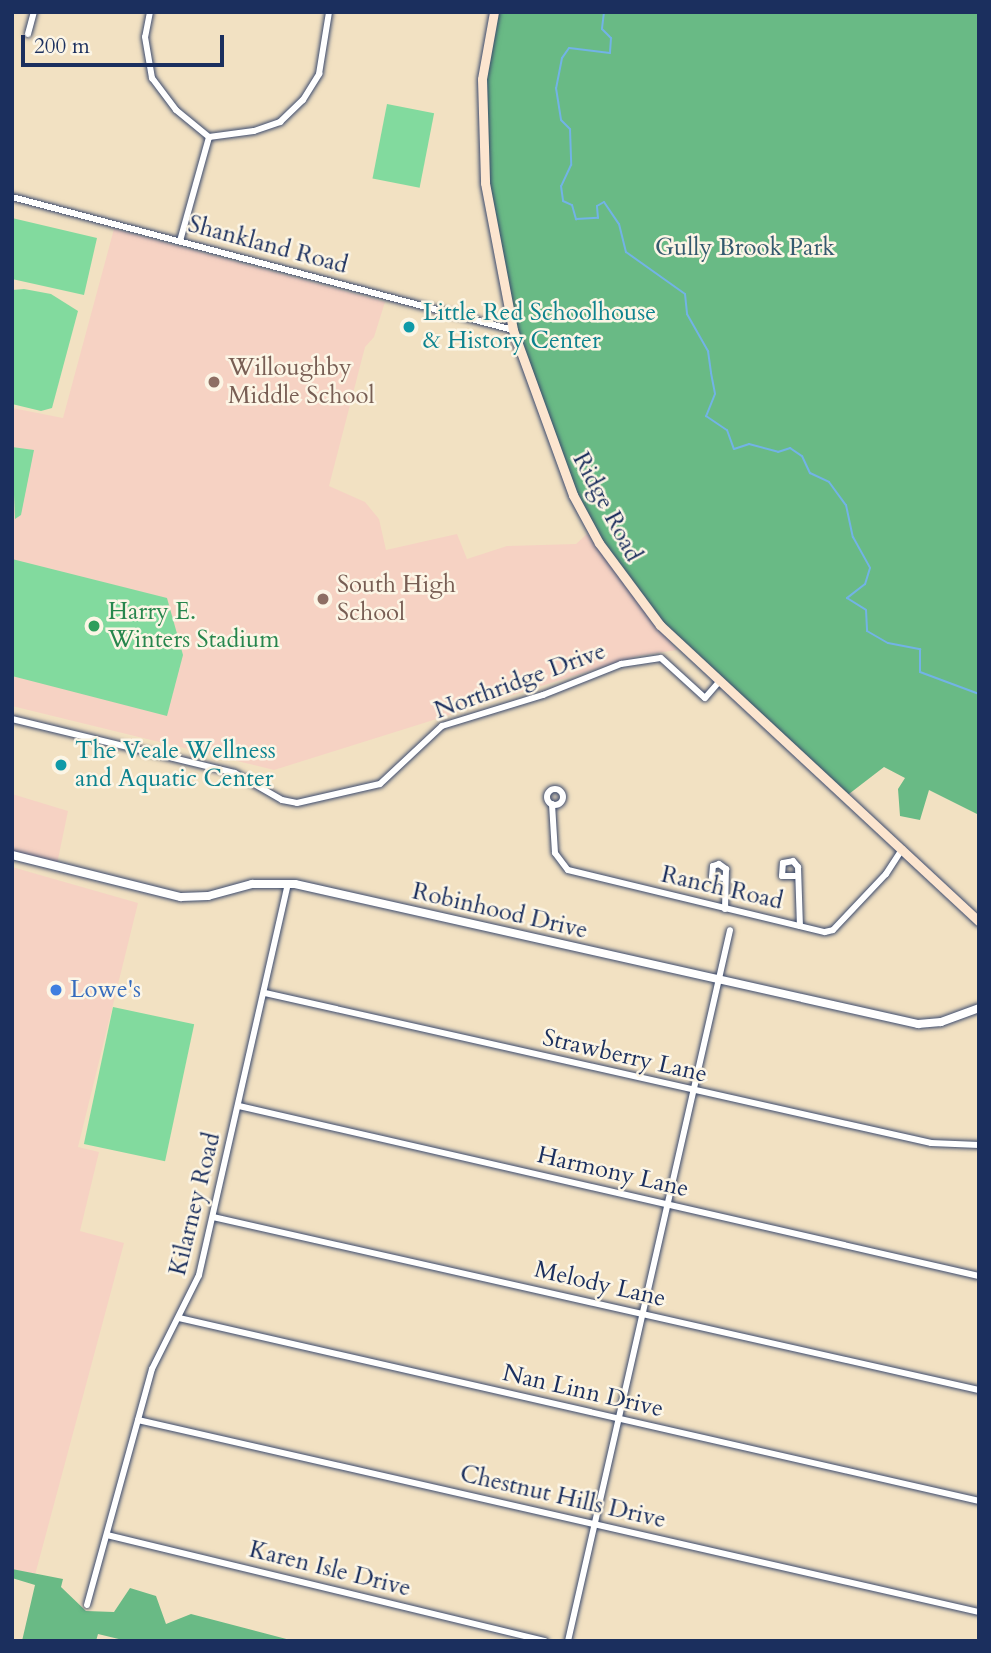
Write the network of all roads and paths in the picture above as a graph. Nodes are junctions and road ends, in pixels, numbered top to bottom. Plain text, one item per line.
1 (34, 12) edge
2 (150, 12) edge
3 (329, 12) edge
4 (494, 12) edge
5 (28, 34) dead end
6 (209, 137) junction
7 (12, 197) edge
8 (180, 241) junction
9 (513, 330) junction
10 (719, 682) junction
11 (12, 719) edge
12 (552, 804) dead end
13 (902, 849) junction
14 (12, 855) edge
15 (795, 876) dead end
16 (724, 878) dead end
17 (288, 884) junction
18 (725, 908) junction
19 (979, 921) edge
20 (800, 926) junction
21 (730, 930) dead end
22 (719, 981) junction
23 (265, 993) junction
24 (979, 1008) edge
25 (693, 1091) junction
26 (239, 1106) junction
27 (979, 1145) edge
28 (668, 1205) junction
29 (213, 1217) junction
30 (979, 1276) edge
31 (643, 1314) junction
32 (179, 1318) junction
33 (979, 1390) edge
34 (619, 1419) junction
35 (138, 1420) junction
36 (979, 1501) edge
37 (596, 1525) junction
38 (107, 1535) junction
39 (87, 1605) dead end
40 (979, 1612) edge
41 (545, 1641) edge
42 (568, 1641) edge

1 - 5 street
2 - 6 street
3 - 6 street
4 - 9 main road, Ridge Road
6 - 8 street
7 - 8 street, Shankland Road
8 - 9 street, Shankland Road
9 - 10 main road, Ridge Road
10 - 11 street, Northridge Drive
10 - 13 main road, Ridge Road
12 - 18 street, Ranch Road
13 - 19 main road, Ridge Road
13 - 20 street, Ranch Road
14 - 17 street, Robinhood Drive
15 - 20 street
16 - 18 street
17 - 22 street, Robinhood Drive
17 - 23 street, Kilarney Road
18 - 20 street, Ranch Road
21 - 22 street
22 - 24 street, Robinhood Drive
22 - 25 street
23 - 25 street, Strawberry Lane
23 - 26 street, Kilarney Road
25 - 27 street, Strawberry Lane
25 - 28 street
26 - 28 street, Harmony Lane
26 - 29 street, Kilarney Road
28 - 30 street, Harmony Lane
28 - 31 street
29 - 31 street, Melody Lane
29 - 32 street, Kilarney Road
31 - 33 street, Melody Lane
31 - 34 street
32 - 34 street, Nan Linn Drive
32 - 35 street, Kilarney Road
34 - 36 street, Nan Linn Drive
34 - 37 street
35 - 37 street, Chestnut Hills Drive
35 - 38 street, Kilarney Road
37 - 40 street, Chestnut Hills Drive
37 - 42 street
38 - 39 street, Kilarney Road
38 - 41 street, Karen Isle Drive

